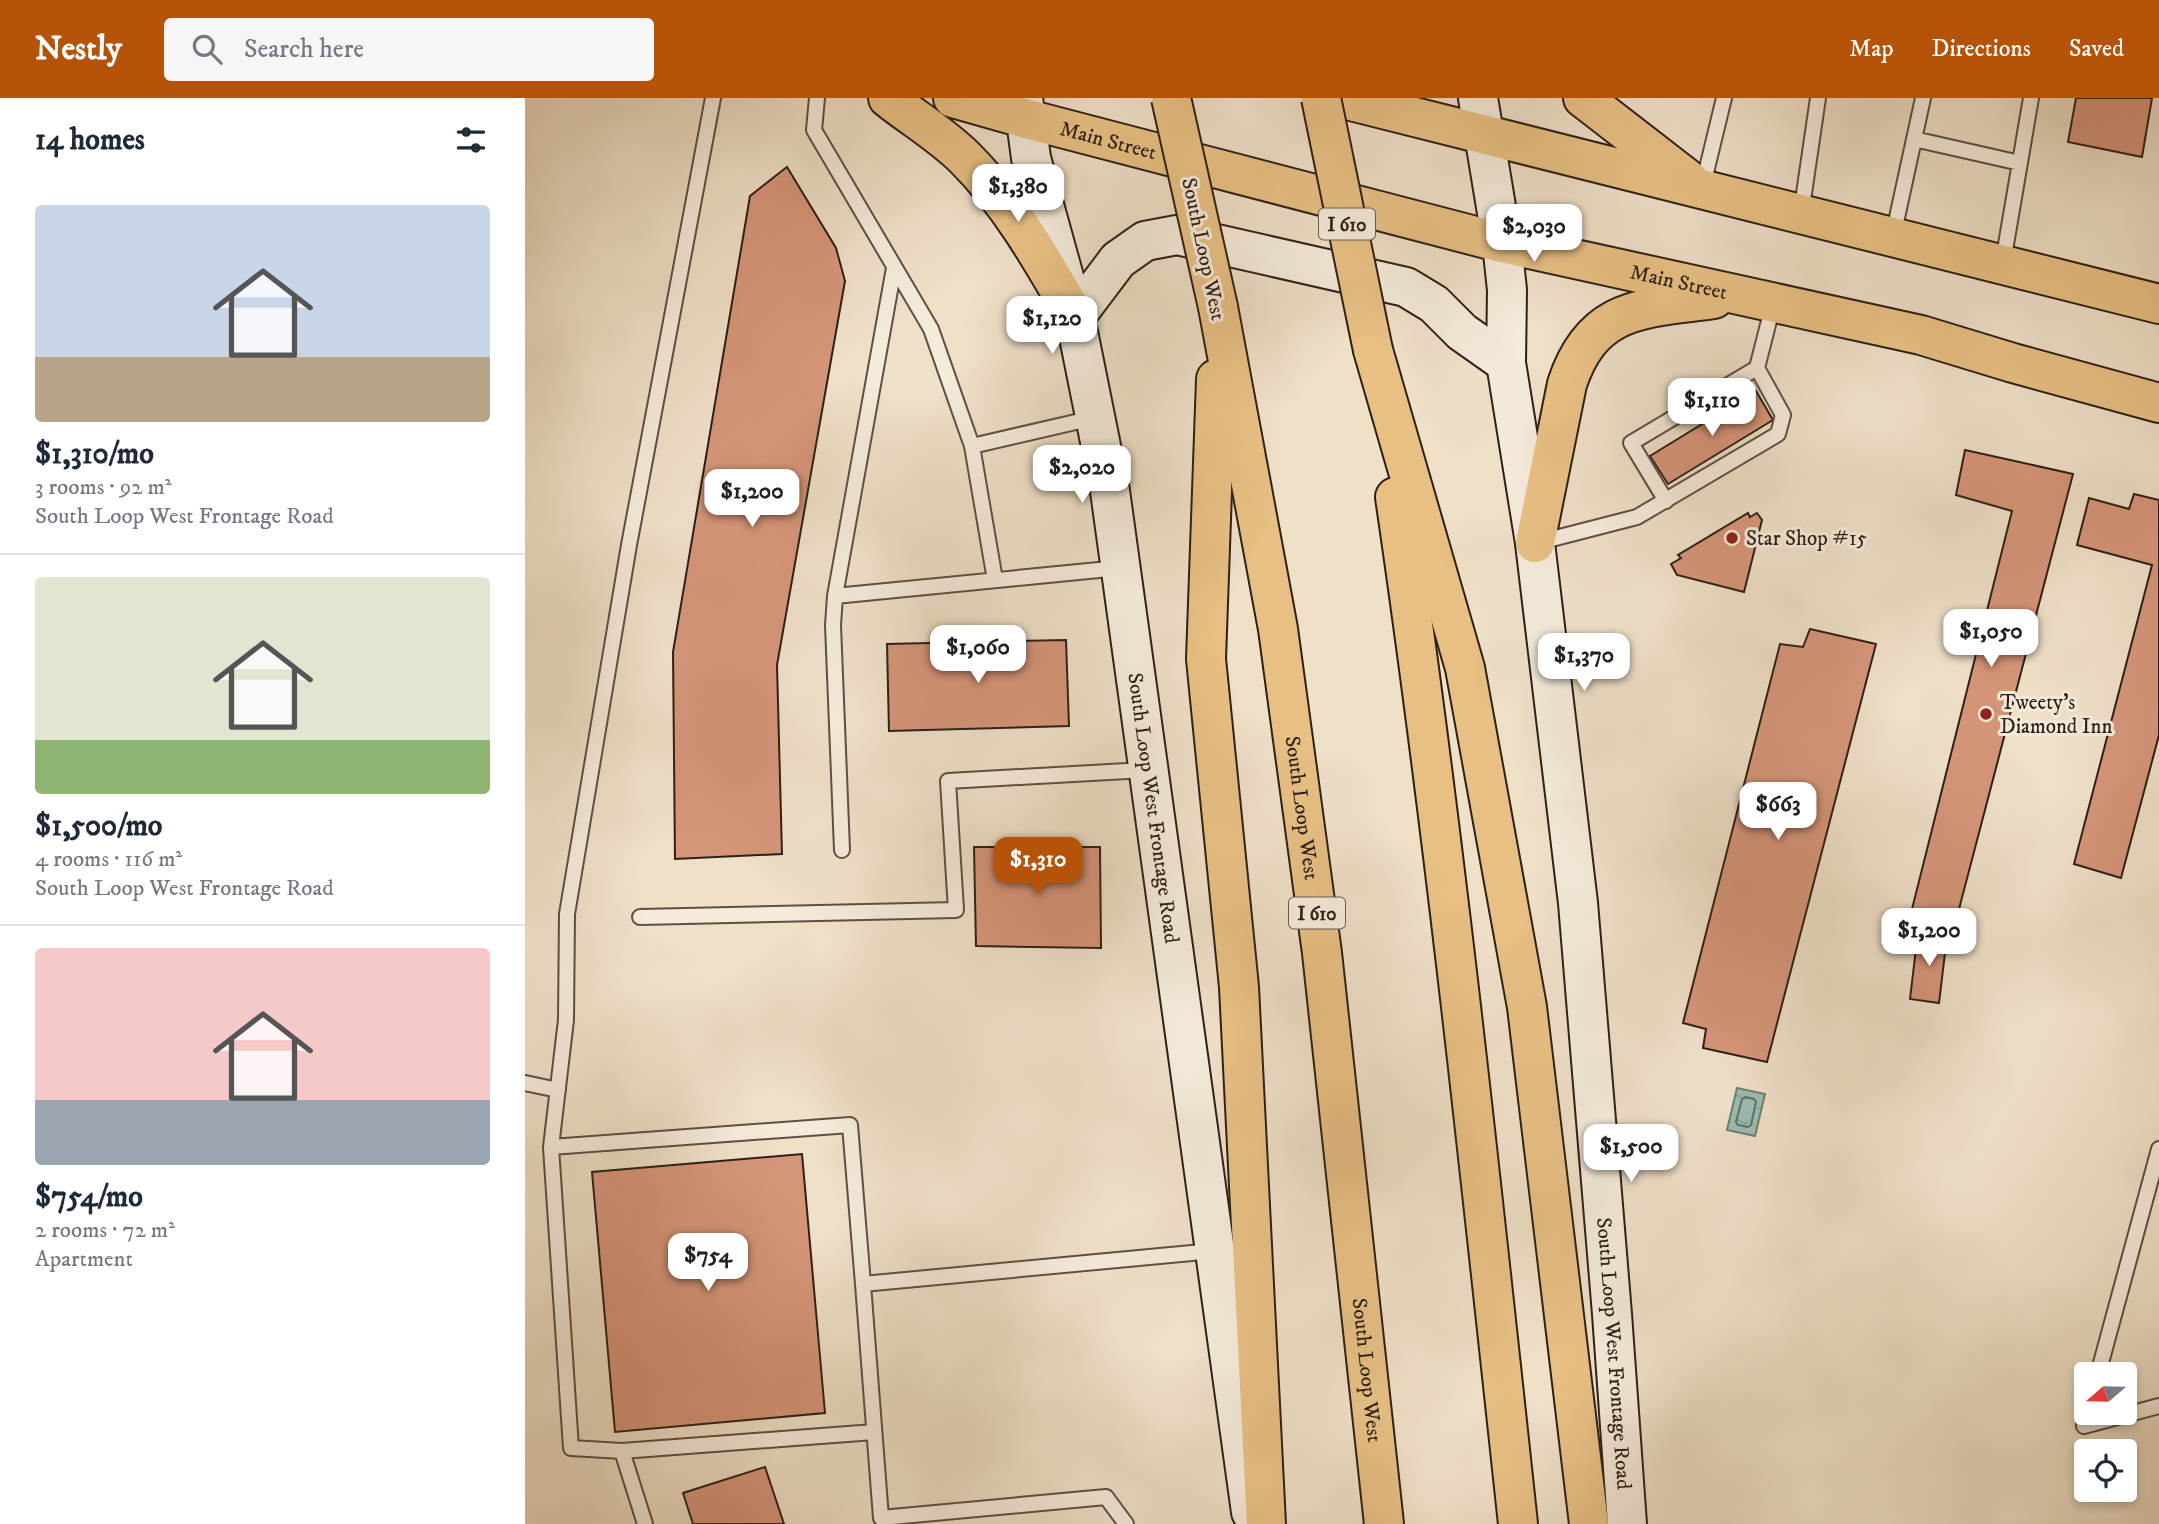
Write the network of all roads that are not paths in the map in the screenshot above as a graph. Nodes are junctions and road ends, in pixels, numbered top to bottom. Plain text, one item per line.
1 (713, 98) edge
2 (817, 98) edge
3 (888, 98) edge
4 (953, 98) edge
5 (1171, 98) edge
6 (1321, 98) edge
7 (1339, 98) edge
8 (1478, 98) edge
9 (1583, 98) edge
10 (1724, 98) edge
11 (1818, 98) edge
12 (1923, 98) edge
13 (2031, 98) edge
14 (1025, 108) edge
15 (1485, 136) junction
16 (1914, 139) junction
17 (2020, 163) junction
18 (1702, 190) junction
19 (1801, 215) junction
20 (1892, 237) junction
21 (1502, 243) junction
22 (2003, 265) junction
23 (894, 268) junction
24 (1756, 300) junction
25 (2159, 304) edge
26 (1218, 307) junction
27 (1075, 317) junction
28 (1373, 350) junction
29 (1506, 363) junction
30 (1756, 368) junction
31 (2159, 403) edge
32 (1095, 418) junction
33 (972, 446) junction
34 (1665, 501) junction
35 (1535, 543) junction
36 (1120, 568) junction
37 (995, 580) junction
38 (835, 596) junction
39 (1148, 770) junction
40 (842, 850) dead end
41 (640, 917) dead end
42 (525, 1083) edge
43 (558, 1090) junction
44 (551, 1147) junction
45 (2159, 1149) edge
46 (1215, 1251) junction
47 (863, 1284) junction
48 (2101, 1362) edge
49 (2159, 1406) edge
50 (2137, 1412) edge
51 (874, 1432) junction
52 (622, 1451) junction
53 (645, 1524) edge
54 (1126, 1524) edge
55 (1252, 1524) edge
56 (1266, 1524) edge
57 (1384, 1524) edge
58 (1518, 1524) edge
59 (1589, 1524) edge
60 (1627, 1524) edge

1 - 43 lane
2 - 23 lane
3 - 27 main road
4 - 14 main road, Main Street
5 - 26 main road, South Loop West / I 610, bridge
6 - 28 main road, I 610, bridge
7 - 15 main road
8 - 15 main road, South Loop West Frontage Road
9 - 18 main road
10 - 18 lane
11 - 19 lane
12 - 16 lane
13 - 17 lane
14 - 21 main road, Main Street
14 - 27 main road, South Loop West Frontage Road
15 - 18 main road
15 - 21 main road, South Loop West Frontage Road
16 - 17 lane
16 - 20 lane
17 - 22 lane
18 - 19 main road
19 - 20 main road
20 - 22 main road
21 - 24 main road, Main Street
21 - 29 main road, South Loop West Frontage Road
22 - 25 main road
23 - 33 lane
23 - 38 lane
24 - 30 lane
24 - 31 main road, Main Street
24 - 35 main road
26 - 56 main road
26 - 57 main road, South Loop West / I 610
27 - 29 main road
27 - 32 main road, South Loop West Frontage Road
28 - 58 main road, I 610
28 - 59 main road
29 - 35 main road, South Loop West Frontage Road
30 - 34 lane
30 - 34 lane
32 - 33 lane
32 - 36 main road, South Loop West Frontage Road
33 - 37 lane
34 - 35 lane
35 - 60 main road, South Loop West Frontage Road
36 - 37 lane
36 - 39 main road, South Loop West Frontage Road
37 - 38 lane
38 - 40 lane
39 - 41 lane
39 - 46 main road, South Loop West Frontage Road
42 - 43 lane
43 - 44 lane
44 - 47 lane
44 - 52 lane
45 - 48 lane
46 - 47 lane
46 - 55 main road, South Loop West Frontage Road
47 - 51 lane
49 - 50 lane
51 - 52 lane
51 - 54 lane
52 - 53 lane

